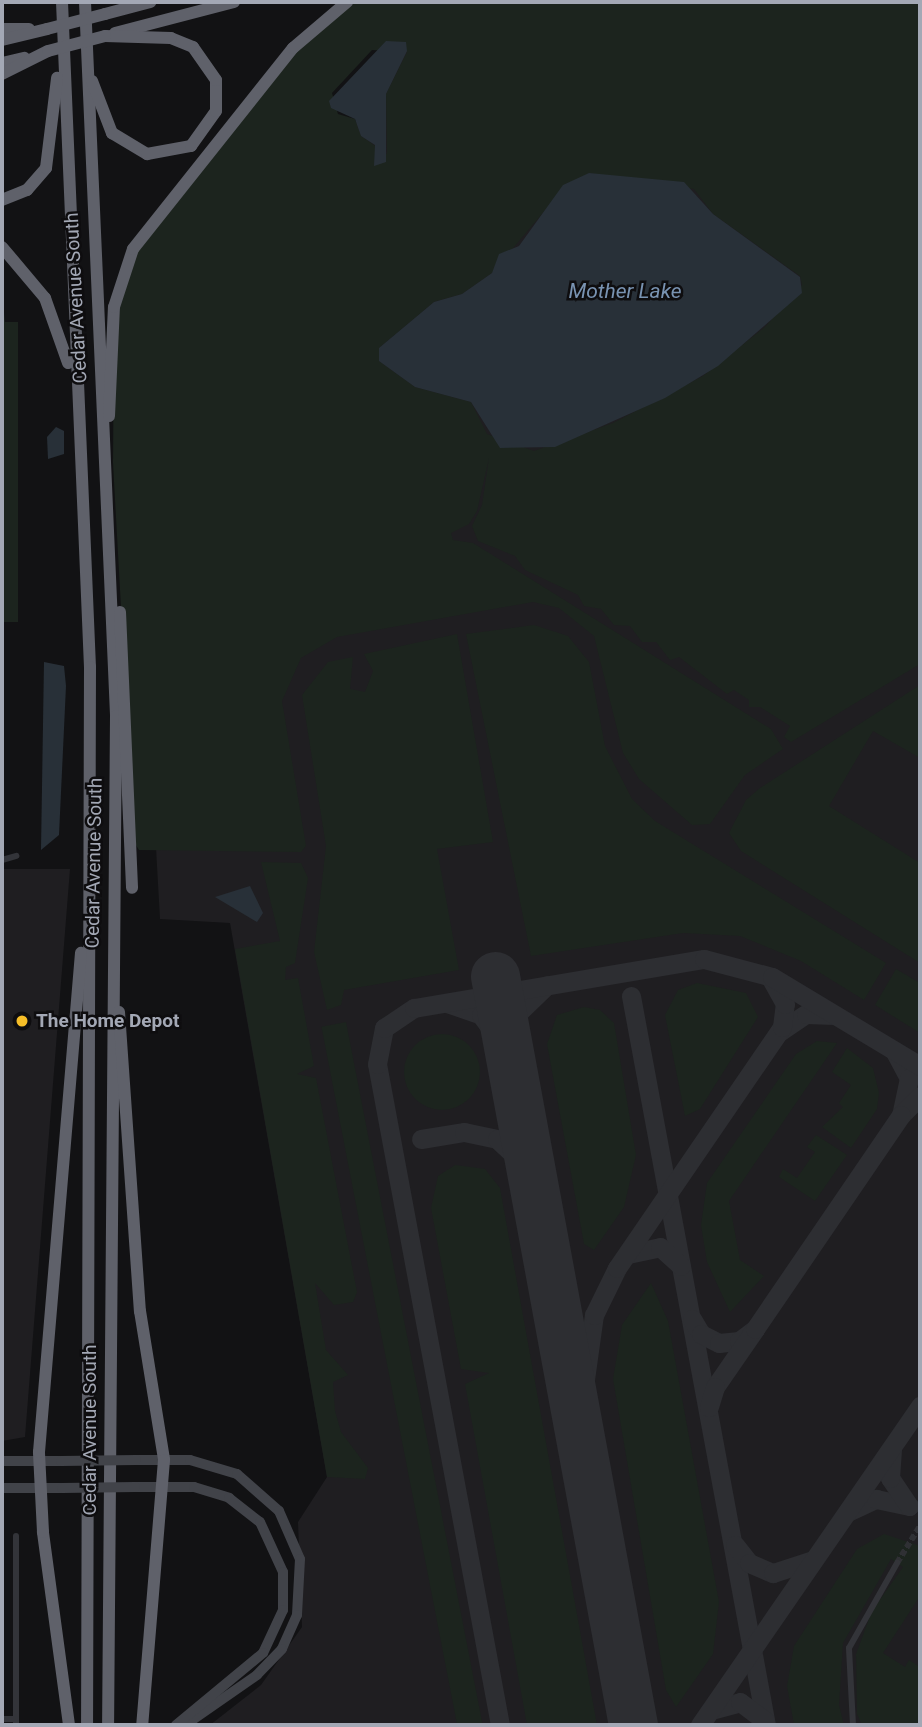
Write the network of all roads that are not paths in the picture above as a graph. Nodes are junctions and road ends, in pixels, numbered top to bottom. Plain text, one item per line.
1 (85, 2) edge
2 (133, 2) edge
3 (150, 2) edge
4 (234, 2) edge
5 (347, 2) edge
6 (61, 4) edge
7 (104, 14) junction
8 (2, 29) edge
9 (47, 29) junction
10 (105, 36) junction
11 (2, 40) edge
12 (86, 47) junction
13 (48, 51) junction
14 (63, 51) junction
15 (2, 63) edge
16 (2, 74) edge
17 (2, 200) edge
18 (2, 247) edge
19 (75, 402) junction
20 (106, 494) junction
21 (109, 546) junction
22 (16, 856) dead end
23 (89, 858) junction
24 (114, 859) junction
25 (2, 860) edge
26 (132, 888) dead end
27 (164, 1460) junction
28 (2, 1461) edge
29 (39, 1461) junction
30 (163, 1487) junction
31 (2, 1488) edge
32 (39, 1488) junction
33 (16, 1536) dead end
34 (897, 1563) tunnel mouth
35 (2, 1719) edge
36 (16, 1722) edge
37 (69, 1725) edge
38 (88, 1725) edge
39 (108, 1725) edge
40 (142, 1725) edge
41 (176, 1725) edge
42 (185, 1725) edge
43 (853, 1725) edge

1 - 12 highway, Cedar Avenue South
2 - 7 highway
3 - 7 highway
4 - 10 highway
5 - 20 highway
6 - 14 highway, Cedar Avenue South
7 - 9 highway, bridge
8 - 9 highway
9 - 11 highway
10 - 12 highway
10 - 13 highway, bridge
12 - 20 highway, Cedar Avenue South
13 - 15 highway
13 - 16 highway
14 - 17 highway
14 - 19 highway, Cedar Avenue South
18 - 19 highway
19 - 23 highway, Cedar Avenue South
20 - 21 highway, Cedar Avenue South
21 - 24 highway, Cedar Avenue South
21 - 26 highway
22 - 25 street
23 - 29 highway
23 - 38 highway, Cedar Avenue South
24 - 27 highway
24 - 39 highway, Cedar Avenue South
27 - 29 street, bridge
27 - 30 highway
27 - 42 street
28 - 29 street
29 - 32 highway
30 - 32 street, bridge
30 - 40 highway
30 - 41 street
31 - 32 street
32 - 37 highway
33 - 36 street
34 - 43 street
35 - 36 street

